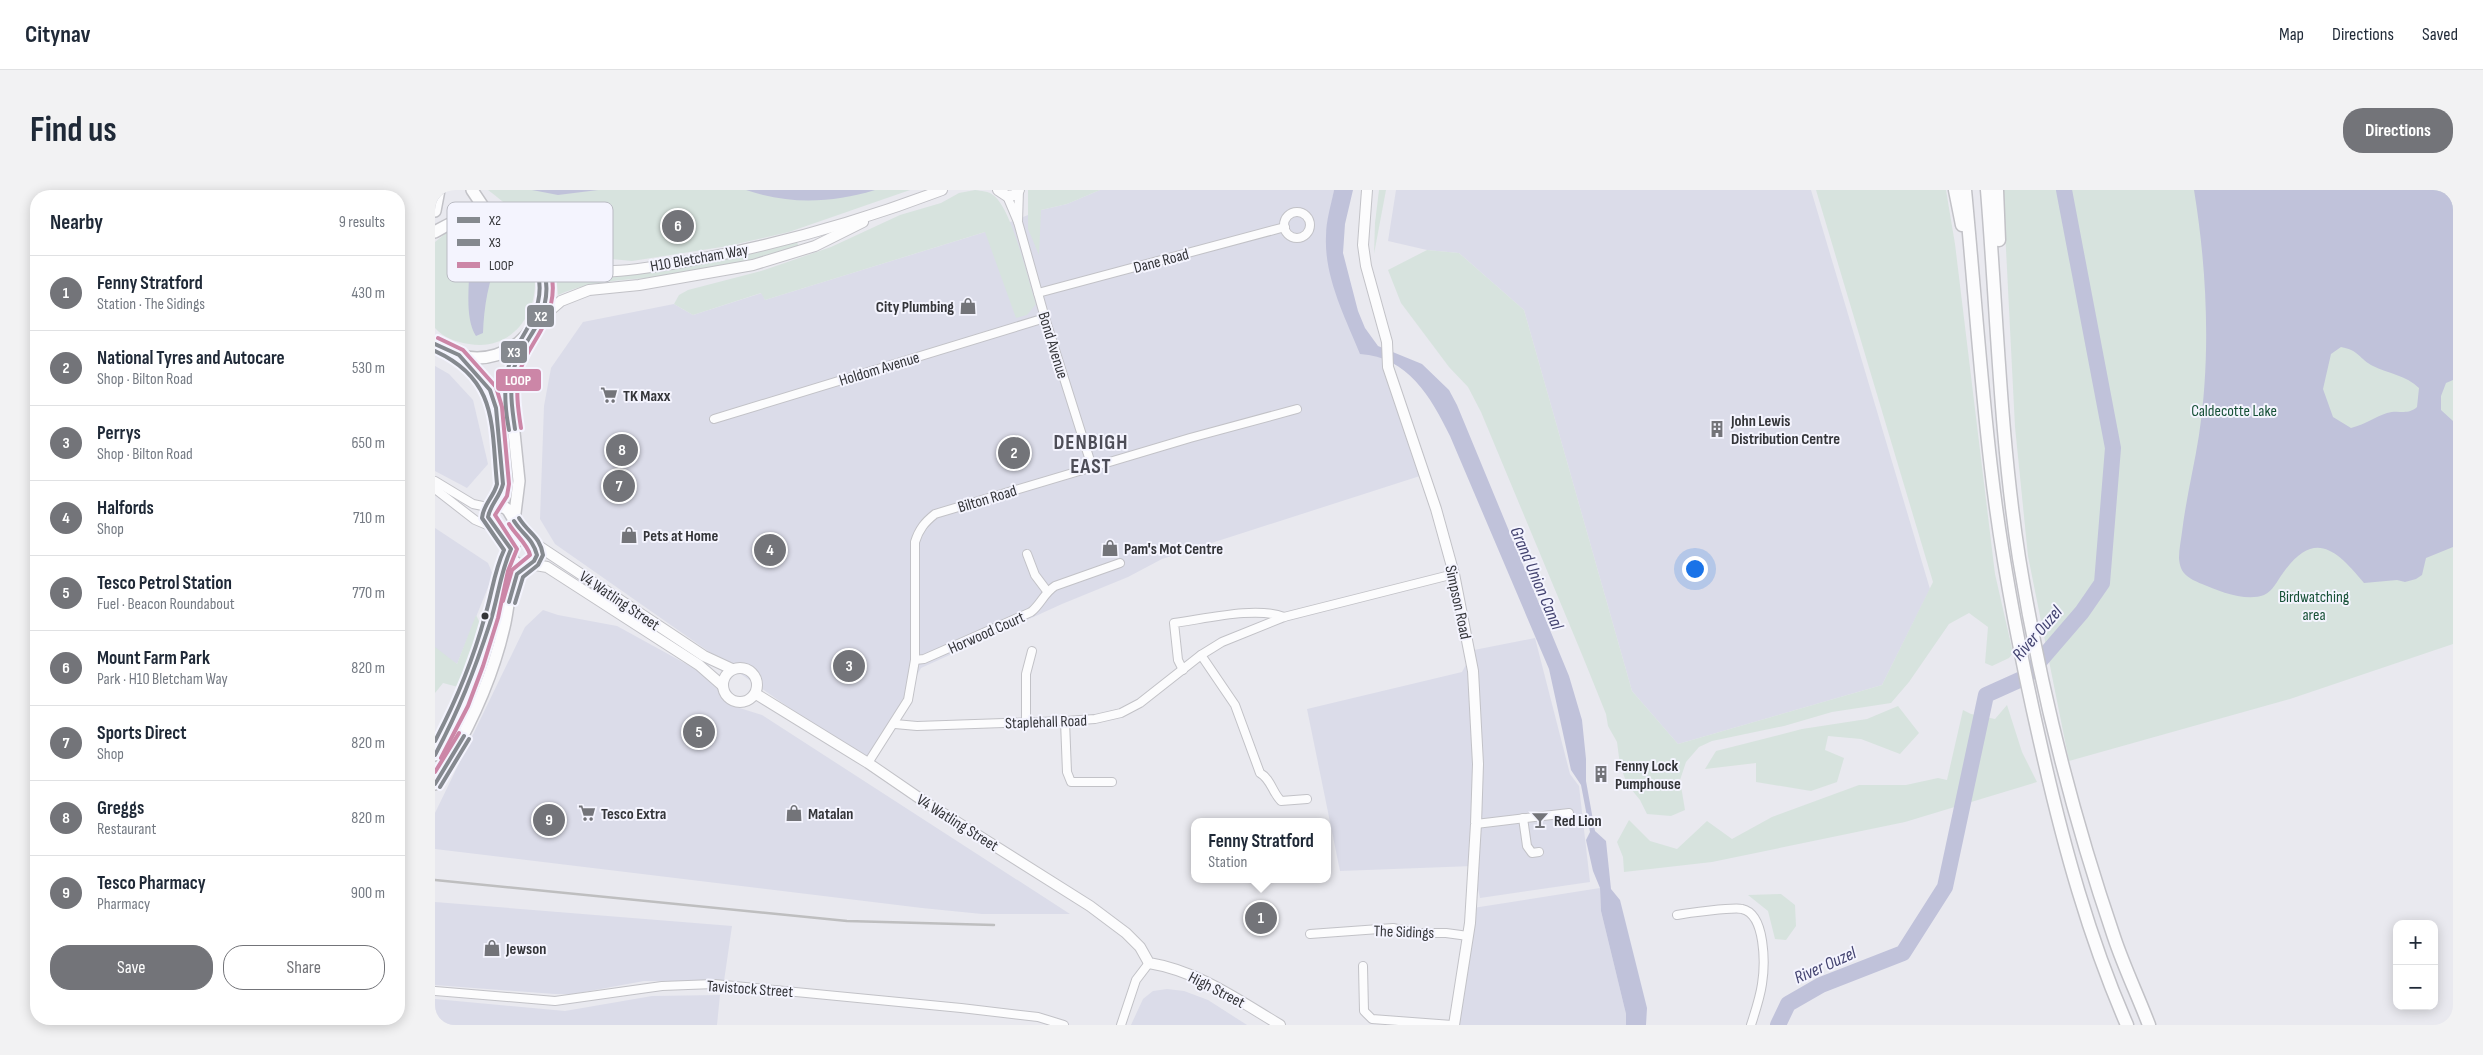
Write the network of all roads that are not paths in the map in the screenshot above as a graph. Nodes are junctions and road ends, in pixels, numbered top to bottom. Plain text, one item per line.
1 (439, 190) edge
2 (472, 190) edge
3 (942, 190) edge
4 (1019, 190) edge
5 (1367, 190) edge
6 (1955, 190) edge
7 (1965, 190) edge
8 (1987, 190) edge
9 (1997, 190) edge
10 (999, 192) edge
11 (480, 202) edge
12 (435, 212) edge
13 (874, 216) junction
14 (1019, 222) junction
15 (447, 225) edge
16 (1285, 227) dead end
17 (435, 232) edge
18 (1971, 251) junction
19 (613, 270) edge
20 (545, 282) edge
21 (1038, 293) junction
22 (1997, 310) junction
23 (1045, 318) junction
24 (536, 324) junction
25 (435, 344) edge
26 (459, 356) junction
27 (1297, 409) dead end
28 (713, 419) dead end
29 (1092, 467) junction
30 (435, 481) edge
31 (435, 489) edge
32 (493, 507) junction
33 (514, 521) junction
34 (494, 528) junction
35 (531, 541) junction
36 (510, 550) junction
37 (1027, 554) dead end
38 (1120, 563) dead end
39 (527, 565) junction
40 (1454, 574) junction
41 (1047, 591) junction
42 (1284, 618) junction
43 (1032, 651) dead end
44 (1201, 655) junction
45 (915, 660) junction
46 (732, 669) junction
47 (1183, 670) junction
48 (723, 686) junction
49 (756, 694) junction
50 (1065, 721) junction
51 (1026, 722) junction
52 (895, 724) junction
53 (435, 755) edge
54 (868, 763) junction
55 (1112, 782) dead end
56 (435, 784) edge
57 (1307, 799) dead end
58 (1569, 812) dead end
59 (1523, 818) junction
60 (1476, 824) junction
61 (1539, 852) dead end
62 (1677, 915) dead end
63 (1310, 934) dead end
64 (1469, 936) junction
65 (1149, 963) junction
66 (1363, 966) dead end
67 (435, 991) edge
68 (1063, 1025) edge
69 (1121, 1025) edge
70 (1280, 1025) edge
71 (1453, 1025) edge
72 (1751, 1025) edge
73 (2127, 1025) edge
74 (2149, 1025) edge

1 - 12 main road
2 - 11 main road
3 - 13 street, H10 Bletcham Way
4 - 10 street
4 - 14 street, Bond Avenue
5 - 40 street, Simpson Road
6 - 18 highway
7 - 18 highway
8 - 22 highway
9 - 22 highway
10 - 14 street, Bond Avenue
13 - 19 street, H10 Bletcham Way
13 - 24 street, H10 Bletcham Way
14 - 21 street, Bond Avenue
15 - 17 main road
16 - 21 street, Dane Road
18 - 73 highway
20 - 24 main road
21 - 23 street, Bond Avenue
22 - 74 highway
23 - 28 street, Holdom Avenue
23 - 29 street, Bond Avenue
24 - 26 main road
24 - 33 main road
25 - 26 main road
26 - 32 main road
27 - 29 street, Bilton Road
29 - 45 street, Bilton Road
30 - 32 street
31 - 34 street
32 - 33 main road
32 - 34 main road
33 - 35 main road
34 - 36 main road
35 - 36 main road
35 - 39 main road
35 - 46 street, V4 Watling Street
36 - 39 main road
36 - 53 main road
37 - 41 street
38 - 41 street
39 - 48 street, V4 Watling Street
39 - 56 main road
40 - 42 street, Staplehall Road
40 - 60 street, Simpson Road
41 - 45 street, Horwood Court
42 - 44 street, Staplehall Road
42 - 47 street, Staplehall Road
43 - 51 street
44 - 47 street, Staplehall Road
44 - 57 street
45 - 52 street, Bilton Road
46 - 48 street
46 - 49 street
47 - 50 street, Staplehall Road
48 - 49 street
49 - 54 street, V4 Watling Street
50 - 51 street, Staplehall Road
50 - 55 street
51 - 52 street, Staplehall Road
52 - 54 street, Bilton Road
54 - 65 street, V4 Watling Street
58 - 59 street
59 - 60 street
59 - 61 street
60 - 64 street, Simpson Road
62 - 72 street
63 - 64 street, The Sidings
64 - 71 street, Simpson Road
65 - 69 street
65 - 70 street, High Street
66 - 71 street
67 - 68 street, Tavistock Street

